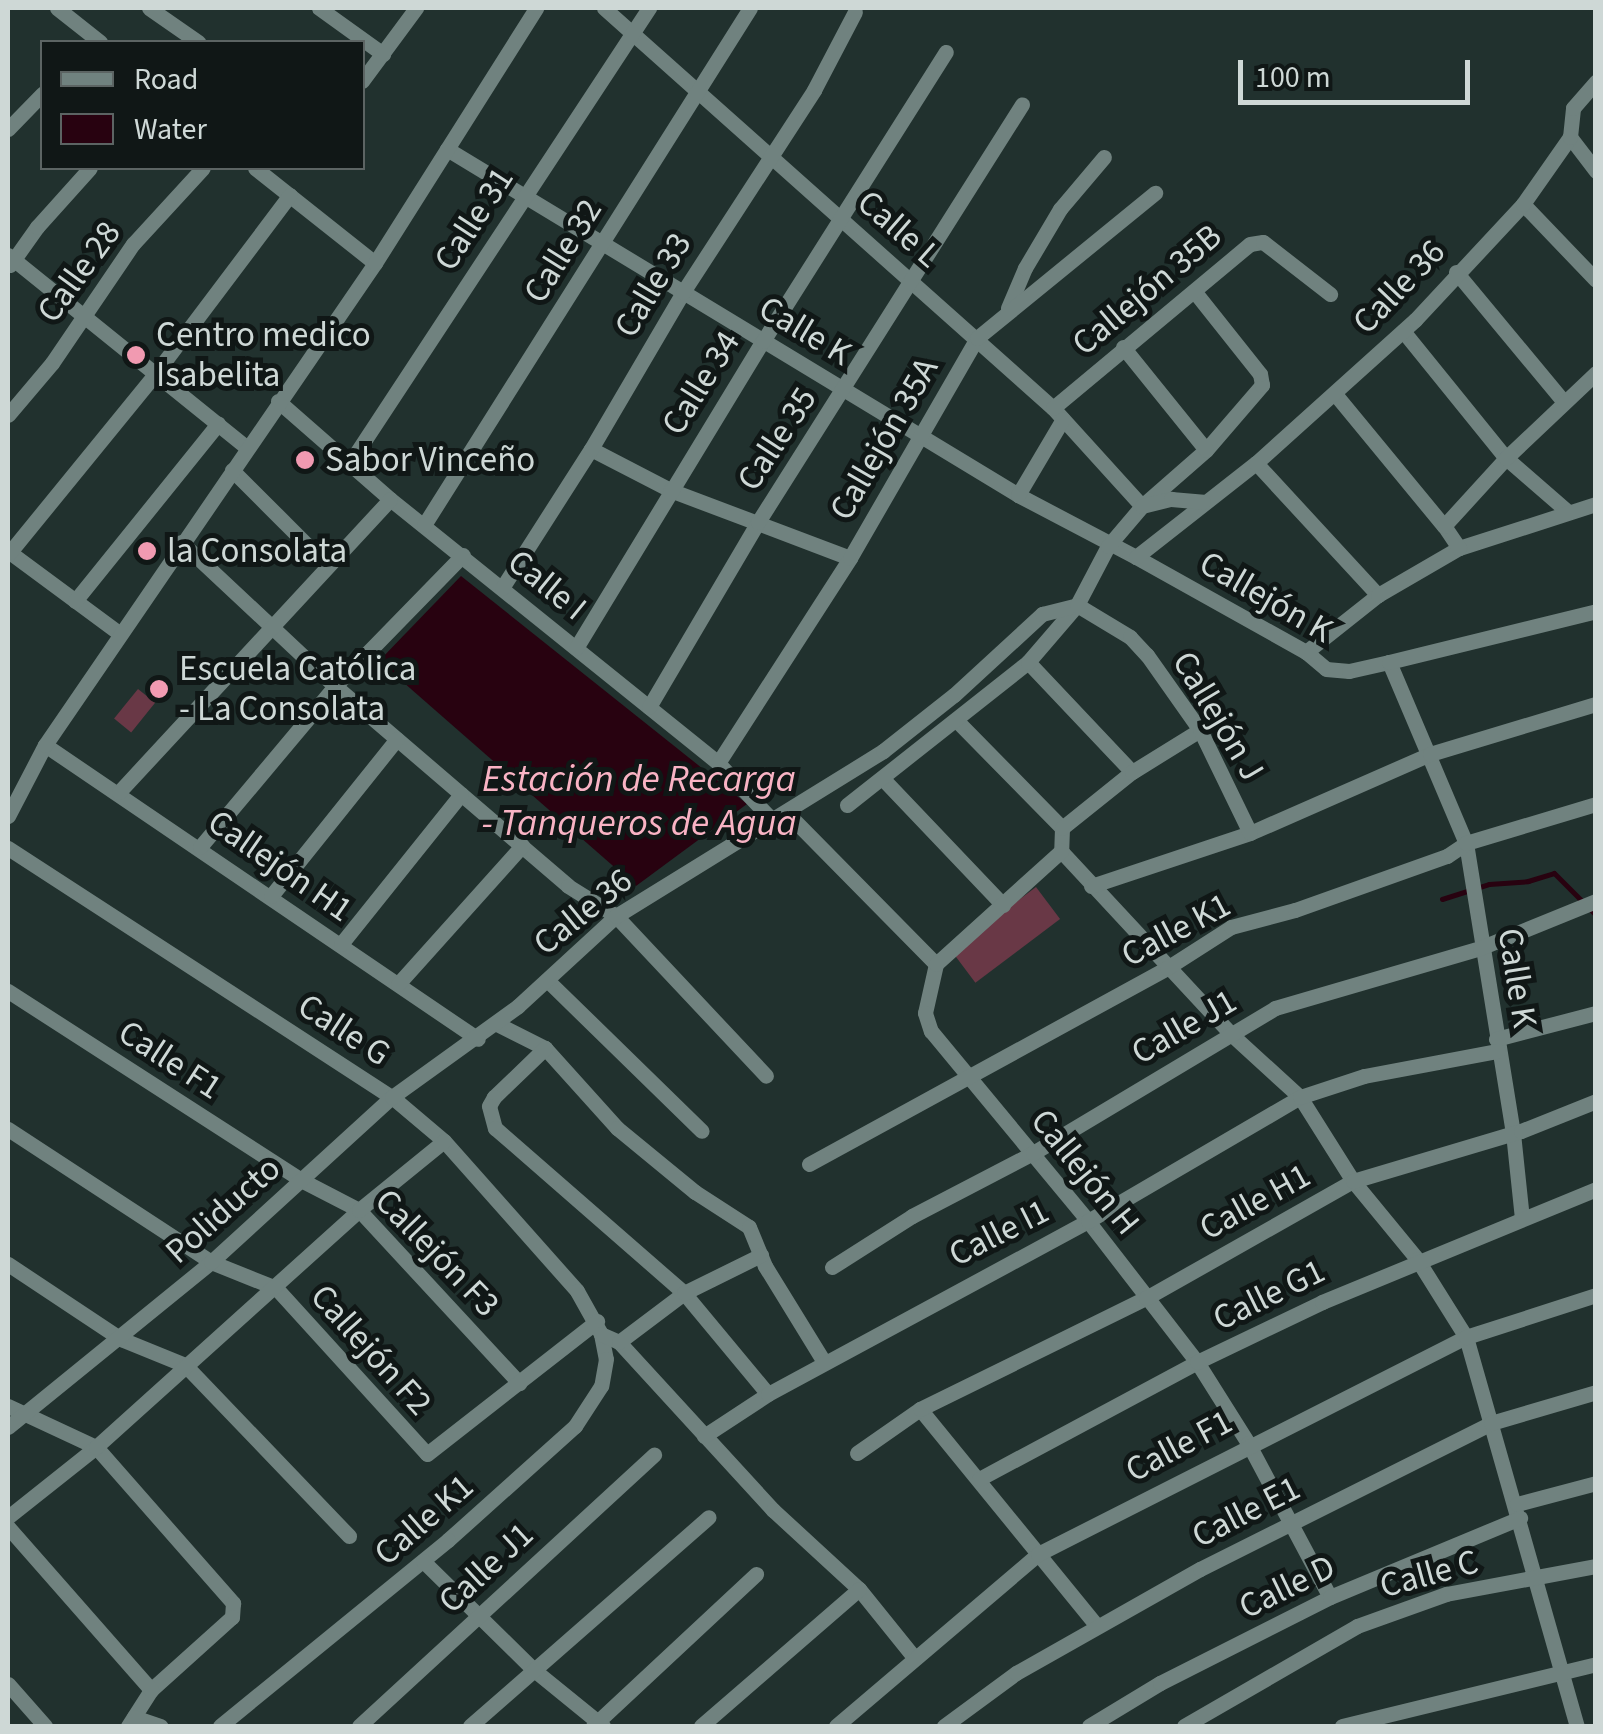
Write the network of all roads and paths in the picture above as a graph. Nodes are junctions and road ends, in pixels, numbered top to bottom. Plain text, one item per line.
1 (57, 8) edge
2 (148, 8) edge
3 (319, 8) edge
4 (416, 8) edge
5 (536, 8) edge
6 (604, 8) edge
7 (649, 8) edge
8 (750, 8) edge
9 (856, 12) dead end
10 (633, 32) junction
11 (95, 40) edge
12 (195, 40) edge
13 (364, 40) edge
14 (365, 41) edge
15 (946, 52) dead end
16 (383, 54) junction
17 (365, 78) edge
18 (1596, 82) edge
19 (699, 92) junction
20 (40, 96) edge
21 (1022, 104) dead end
22 (8, 129) edge
23 (1570, 137) junction
24 (447, 149) junction
25 (770, 154) junction
26 (1104, 157) dead end
27 (88, 170) edge
28 (201, 170) edge
29 (258, 170) edge
30 (1596, 171) edge
31 (1154, 193) dead end
32 (290, 196) junction
33 (525, 196) junction
34 (1523, 204) junction
35 (843, 219) junction
36 (604, 244) junction
37 (9, 261) edge
38 (375, 264) junction
39 (1456, 272) junction
40 (1596, 280) edge
41 (914, 282) junction
42 (1194, 291) junction
43 (682, 292) junction
44 (1330, 294) dead end
45 (1007, 312) junction
46 (84, 316) junction
47 (1403, 331) junction
48 (978, 338) junction
49 (762, 341) junction
50 (1123, 347) junction
51 (1596, 373) edge
52 (156, 374) junction
53 (844, 390) junction
54 (1335, 394) junction
55 (278, 401) junction
56 (1564, 402) junction
57 (1058, 413) junction
58 (8, 415) edge
59 (218, 424) junction
60 (921, 437) junction
61 (247, 448) junction
62 (591, 449) junction
63 (1206, 450) junction
64 (1506, 458) junction
65 (1256, 463) junction
66 (350, 464) junction
67 (232, 470) junction
68 (670, 490) junction
69 (1018, 496) junction
70 (390, 499) junction
71 (1204, 502) junction
72 (1596, 504) edge
73 (1142, 506) junction
74 (1566, 511) junction
75 (758, 522) junction
76 (424, 525) junction
77 (1444, 526) junction
78 (181, 542) junction
79 (1108, 546) junction
80 (1458, 548) junction
81 (9, 552) edge
82 (463, 556) junction
83 (1136, 557) junction
84 (850, 558) junction
85 (328, 565) junction
86 (502, 588) junction
87 (1378, 594) junction
88 (75, 601) junction
89 (1077, 605) junction
90 (1596, 611) edge
91 (272, 627) junction
92 (119, 633) junction
93 (576, 648) junction
94 (1306, 652) junction
95 (1028, 662) junction
96 (1389, 662) junction
97 (335, 686) junction
98 (1596, 704) edge
99 (649, 707) junction
100 (958, 721) junction
101 (1200, 730) junction
102 (397, 739) junction
103 (45, 745) junction
104 (1430, 754) junction
105 (718, 763) junction
106 (1132, 772) junction
107 (883, 779) junction
108 (119, 792) junction
109 (461, 794) junction
110 (1596, 804) edge
111 (847, 805) dead end
112 (8, 816) edge
113 (780, 817) junction
114 (1062, 828) junction
115 (1250, 832) junction
116 (1466, 843) junction
117 (522, 846) junction
118 (200, 847) junction
119 (8, 848) edge
120 (1061, 851) junction
121 (1092, 886) junction
122 (271, 896) junction
123 (1596, 901) edge
124 (1003, 904) junction
125 (616, 916) junction
126 (341, 944) junction
127 (1480, 948) junction
128 (936, 964) junction
129 (1167, 968) junction
130 (547, 980) junction
131 (398, 984) junction
132 (8, 991) edge
133 (1596, 1013) edge
134 (497, 1024) junction
135 (1232, 1035) junction
136 (478, 1039) junction
137 (1497, 1045) junction
138 (545, 1048) junction
139 (766, 1076) dead end
140 (970, 1076) junction
141 (392, 1097) junction
142 (1300, 1097) junction
143 (1596, 1101) edge
144 (8, 1129) edge
145 (702, 1131) dead end
146 (1513, 1133) junction
147 (444, 1141) junction
148 (1032, 1153) junction
149 (809, 1164) dead end
150 (301, 1180) junction
151 (1353, 1181) junction
152 (1596, 1189) edge
153 (359, 1210) junction
154 (1522, 1218) junction
155 (1088, 1221) junction
156 (762, 1256) junction
157 (1417, 1259) junction
158 (211, 1262) junction
159 (8, 1264) edge
160 (832, 1267) dead end
161 (276, 1288) junction
162 (684, 1292) junction
163 (1596, 1296) edge
164 (1146, 1298) junction
165 (599, 1328) junction
166 (1466, 1336) junction
167 (121, 1338) junction
168 (619, 1342) junction
169 (824, 1362) junction
170 (1197, 1362) junction
171 (185, 1365) junction
172 (519, 1383) junction
173 (1596, 1392) edge
174 (768, 1394) junction
175 (8, 1406) edge
176 (920, 1409) junction
177 (22, 1416) junction
178 (1491, 1423) junction
179 (8, 1427) edge
180 (704, 1436) junction
181 (1248, 1443) junction
182 (96, 1447) junction
183 (857, 1453) dead end
184 (654, 1454) dead end
185 (979, 1479) junction
186 (1596, 1483) edge
187 (1518, 1511) junction
188 (8, 1517) edge
189 (709, 1517) dead end
190 (1292, 1522) junction
191 (8, 1527) edge
192 (349, 1536) dead end
193 (1038, 1554) junction
194 (423, 1561) junction
195 (1596, 1566) edge
196 (756, 1574) dead end
197 (1536, 1579) junction
198 (859, 1589) junction
199 (1330, 1597) junction
200 (479, 1616) junction
201 (1096, 1626) junction
202 (912, 1656) junction
203 (1596, 1664) edge
204 (534, 1670) junction
205 (1564, 1671) junction
206 (8, 1684) edge
207 (152, 1690) junction
208 (965, 1720) edge
209 (131, 1722) edge
210 (598, 1725) edge
211 (44, 1726) edge
212 (160, 1726) edge
213 (220, 1726) edge
214 (359, 1726) edge
215 (470, 1726) edge
216 (701, 1726) edge
217 (836, 1726) edge
218 (944, 1726) edge
219 (1088, 1726) edge
220 (1184, 1726) edge
221 (1342, 1726) edge
222 (1577, 1726) edge

1 - 11 street
2 - 12 street
3 - 13 street
4 - 16 street
5 - 24 street
6 - 10 street, Calle L
7 - 10 street, Calle 31
8 - 19 street, Calle 32
9 - 25 street, Calle 33
10 - 19 street, Calle L
10 - 33 street, Calle 31
14 - 16 street
15 - 35 street, Calle 34
16 - 17 street
18 - 23 street, Calle 36
19 - 25 street, Calle L
19 - 36 street, Calle 32
20 - 22 street
21 - 41 street, Calle 35
23 - 30 street
23 - 34 street, Calle 36
24 - 33 street, Calle K
24 - 38 street
25 - 35 street, Calle L
25 - 43 street, Calle 33
26 - 45 street
27 - 37 street
28 - 46 street, Calle 28
29 - 32 street
31 - 45 street, Callejón 35A
32 - 38 street
32 - 52 street
33 - 36 street, Calle K
33 - 66 street, Calle 31
34 - 39 street, Calle 36
34 - 40 street
35 - 41 street, Calle L
35 - 49 street, Calle 34
36 - 43 street, Calle K
36 - 76 street, Calle 32
37 - 46 street
38 - 55 street
39 - 47 street, Calle 36
39 - 56 street
41 - 48 street, Calle L
41 - 53 street, Calle 35
42 - 44 street, Callejón 35B
42 - 50 street, Callejón 35B
42 - 63 street
43 - 49 street, Calle K
43 - 62 street, Calle 33
45 - 48 street, Callejón 35A
46 - 52 street
46 - 58 street, Calle 28
47 - 54 street, Calle 36
47 - 64 street
48 - 57 street, Calle L
48 - 60 street, Callejón 35A
49 - 53 street, Calle K
49 - 68 street, Calle 34
50 - 57 street, Callejón 35B
50 - 63 street
51 - 56 street
52 - 59 street
52 - 81 street
53 - 60 street, Calle K
53 - 75 street, Calle 35
54 - 65 street, Calle 36
54 - 77 street
55 - 61 street
55 - 66 street, Calle I
56 - 64 street
57 - 69 street, Callejón 35B
57 - 73 street, Calle L
59 - 61 street
59 - 88 street
60 - 69 street, Calle K
60 - 84 street, Callejón 35A
61 - 67 street
62 - 68 street
62 - 86 street, Calle 33
63 - 73 street
64 - 74 street
64 - 77 street
65 - 71 street, Calle 36
65 - 87 street
66 - 70 street, Calle I
67 - 78 street
67 - 85 street
68 - 75 street
68 - 93 street, Calle 34
69 - 79 street, Calle K
70 - 76 street, Calle I
70 - 85 street
71 - 73 street
71 - 83 street, Calle 36
72 - 74 street
73 - 79 street
74 - 80 street
75 - 84 street
75 - 99 street, Calle 35
76 - 82 street, Calle I
77 - 80 street
78 - 91 street
78 - 92 street
79 - 83 street, Calle K
79 - 89 street
80 - 87 street
81 - 88 street
82 - 86 street, Calle I
82 - 97 street
83 - 94 street, Callejón K
84 - 105 street, Callejón 35A
85 - 91 street
86 - 93 street, Calle I
87 - 94 street
88 - 92 street
89 - 95 street
89 - 101 street, Callejón J
89 - 113 street, Calle 36
90 - 96 street, Callejón K
91 - 97 street
91 - 108 street
92 - 103 street
93 - 99 street, Calle I
94 - 96 street, Callejón K
95 - 100 street
95 - 106 street
96 - 104 street
97 - 102 street
97 - 118 street
98 - 104 street
99 - 105 street, Calle I
100 - 107 street
100 - 114 street
101 - 106 street
101 - 115 street, Callejón J
102 - 109 street
102 - 122 street
103 - 108 street, Callejón H1
103 - 112 street
104 - 115 street
104 - 116 street, Calle K
105 - 113 street, Calle I
106 - 114 street
107 - 111 street
107 - 124 street
108 - 118 street, Callejón H1
109 - 117 street
109 - 126 street
110 - 116 street, Calle K1
113 - 125 street, Calle 36
113 - 128 street
114 - 120 street
115 - 121 street
116 - 127 street, Calle K
116 - 129 street, Calle K1
117 - 125 street
117 - 131 street
118 - 122 street, Callejón H1
119 - 141 street, Calle G
120 - 121 street
120 - 124 street
121 - 129 street
122 - 126 street, Callejón H1
123 - 127 street, Calle J1
124 - 128 street
125 - 130 street, Calle 36
125 - 139 street
126 - 131 street, Callejón H1
127 - 135 street, Calle J1
127 - 137 street, Calle K
128 - 140 street, Callejón H
129 - 135 street
129 - 140 street, Calle K1
130 - 134 street, Calle 36
130 - 145 street
131 - 136 street, Callejón H1
132 - 150 street, Calle F1
133 - 137 street, Calle I1
134 - 136 street, Calle 36
134 - 138 street
135 - 142 street
135 - 148 street, Calle J1
136 - 141 street, Poliducto
137 - 142 street, Calle I1
137 - 146 street, Calle K
138 - 156 street
138 - 162 street
140 - 148 street, Callejón H
140 - 149 street, Calle K1
141 - 147 street, Calle G
141 - 150 street, Poliducto
142 - 151 street
142 - 155 street, Calle I1
143 - 146 street, Calle H1
144 - 158 street, Callejón F2
146 - 151 street, Calle H1
146 - 154 street, Calle K
147 - 153 street
147 - 165 street, Calle G
148 - 155 street, Callejón H
148 - 160 street, Calle J1
150 - 153 street, Callejón F3
150 - 158 street, Poliducto
151 - 157 street
151 - 164 street, Calle H1
152 - 154 street, Calle G1
153 - 161 street
153 - 172 street, Callejón F3
154 - 157 street, Calle G1
155 - 164 street, Callejón H
155 - 169 street, Calle I1
156 - 162 street
156 - 169 street
157 - 166 street
157 - 170 street, Calle G1
158 - 161 street, Callejón F2
158 - 167 street, Poliducto
159 - 167 street
161 - 171 street
161 - 172 street, Callejón F2
162 - 168 street
162 - 174 street
163 - 166 street, Calle F1
164 - 170 street, Callejón H
164 - 176 street, Calle H1
165 - 168 street
165 - 172 street
165 - 194 street, Calle K1
166 - 178 street
166 - 181 street, Calle F1
167 - 171 street
167 - 177 street, Poliducto
168 - 180 street
169 - 174 street, Calle I1
170 - 181 street, Callejón H
170 - 185 street, Calle G1
171 - 182 street
171 - 192 street
173 - 178 street, Calle E1
174 - 180 street, Calle I1
175 - 177 street
176 - 183 street, Calle H1
176 - 185 street
177 - 179 street, Poliducto
177 - 182 street
178 - 187 street
178 - 190 street, Calle E1
180 - 198 street
181 - 190 street, Callejón H
181 - 193 street, Calle F1
182 - 188 street
182 - 207 street
184 - 200 street, Calle J1
185 - 193 street
186 - 187 street, Calle D
187 - 197 street
187 - 199 street, Calle D
189 - 204 street
190 - 199 street, Callejón H
190 - 201 street, Calle E1
191 - 207 street
193 - 201 street
193 - 202 street, Calle F1
194 - 200 street
194 - 213 street, Calle K1
195 - 197 street, Calle C
196 - 210 street
197 - 205 street
197 - 220 street, Calle C
198 - 202 street
198 - 216 street
199 - 219 street, Calle D
200 - 204 street
200 - 214 street, Calle J1
201 - 208 street, Calle E1
202 - 217 street, Calle F1
203 - 205 street
204 - 210 street
204 - 215 street
205 - 221 street
205 - 222 street
206 - 211 street
207 - 209 street
208 - 218 street, Calle E1
209 - 212 street

